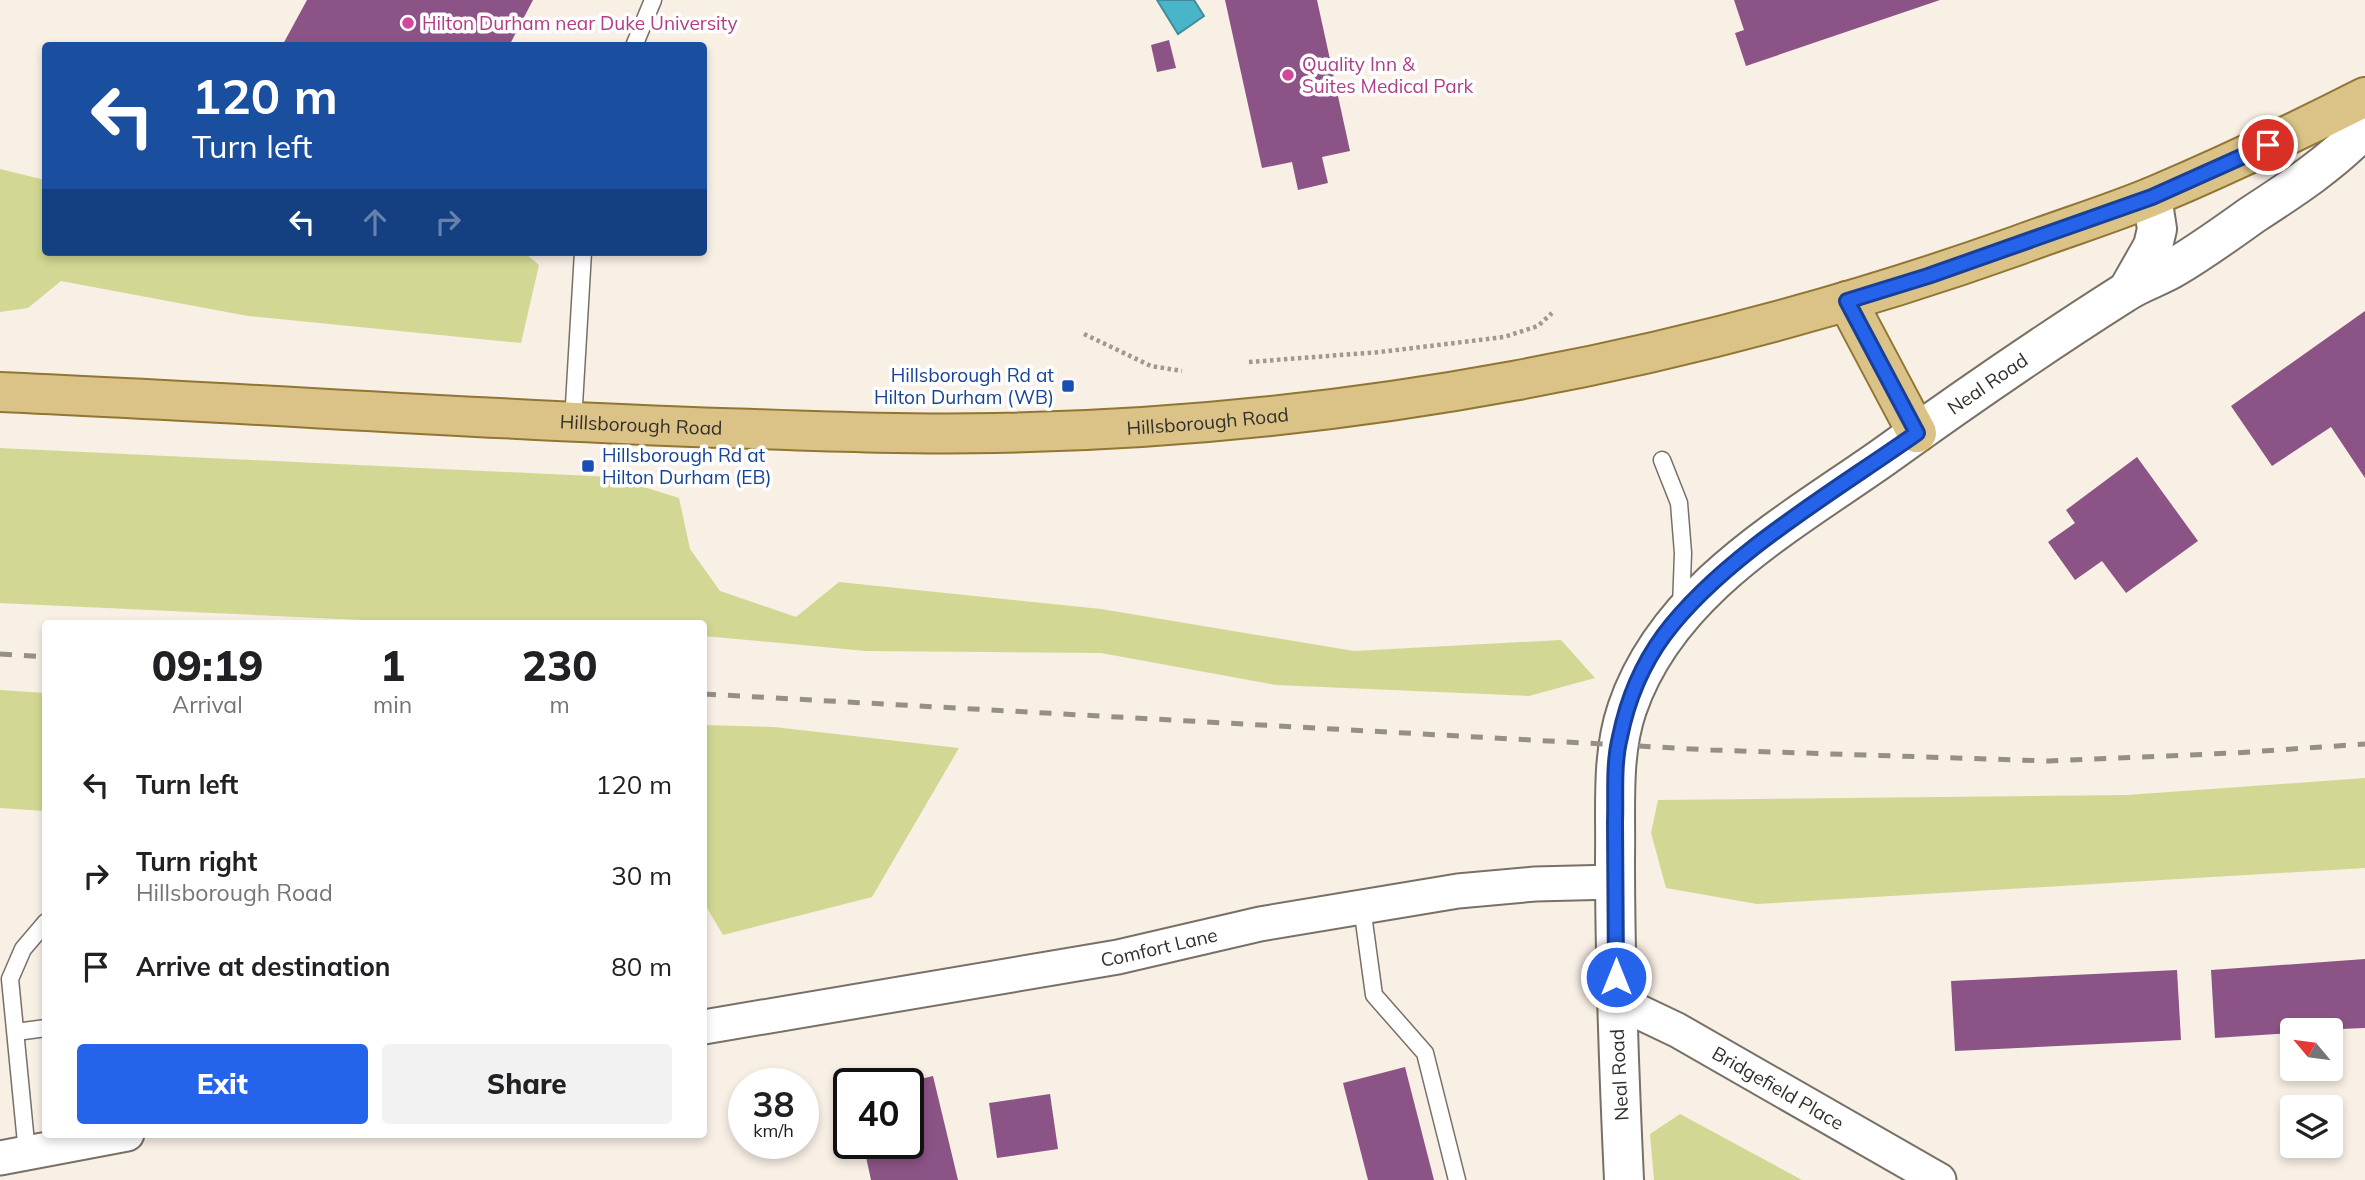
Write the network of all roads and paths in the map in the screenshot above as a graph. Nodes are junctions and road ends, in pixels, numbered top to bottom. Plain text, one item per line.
1 (653, 0) edge
2 (636, 42) edge
3 (2365, 97) edge
4 (2365, 128) edge
5 (2152, 197) junction
6 (583, 256) edge
7 (2128, 290) junction
8 (1847, 301) junction
9 (1552, 313) dead end
10 (1084, 334) dead end
11 (1249, 362) dead end
12 (1182, 372) dead end
13 (0, 393) edge
14 (573, 422) junction
15 (1917, 433) junction
16 (1662, 460) dead end
17 (1681, 616) junction
18 (1615, 882) junction
19 (1362, 907) junction
20 (42, 927) edge
21 (1616, 1001) junction
22 (707, 1026) edge
23 (42, 1029) edge
24 (16, 1032) junction
25 (105, 1138) edge
26 (13, 1155) edge
27 (1457, 1180) edge
28 (1624, 1180) edge
29 (1938, 1180) edge

1 - 2 lane
3 - 5 main road, Hillsborough Road
4 - 7 street, Neal Road
5 - 7 street, Neal Road
5 - 8 main road, Hillsborough Road
6 - 14 lane
7 - 15 street, Neal Road
8 - 14 main road, Hillsborough Road
8 - 15 main road
9 - 11 path
10 - 12 path
13 - 14 main road, Hillsborough Road
15 - 17 street, Neal Road
16 - 17 lane
17 - 18 street, Neal Road
18 - 19 street, Comfort Lane
18 - 21 street, Neal Road
19 - 22 street, Comfort Lane
19 - 27 lane
20 - 24 lane
21 - 28 street, Neal Road
21 - 29 street, Bridgefield Place
23 - 24 lane
24 - 26 lane
25 - 26 street

